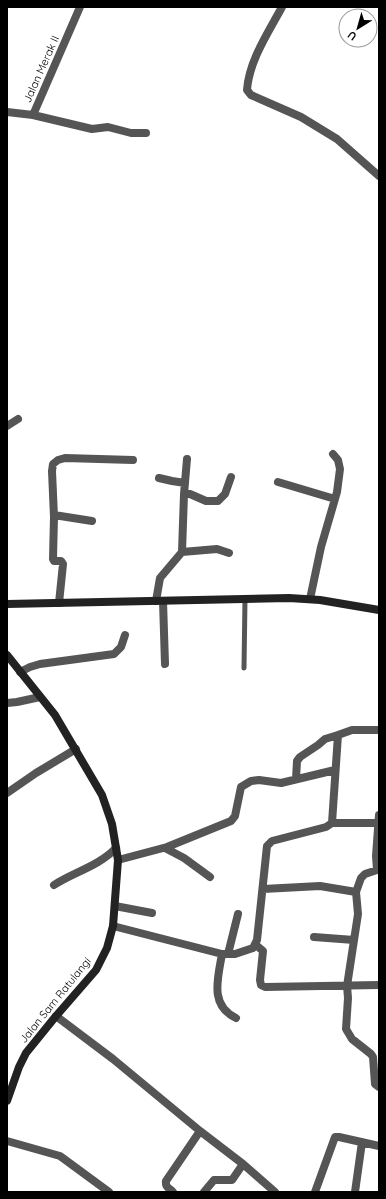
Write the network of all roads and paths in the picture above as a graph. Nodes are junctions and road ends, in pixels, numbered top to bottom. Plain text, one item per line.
1 (80, 7) edge
2 (282, 7) edge
3 (7, 112) edge
4 (33, 115) junction
5 (146, 133) dead end
6 (379, 176) edge
7 (18, 419) dead end
8 (7, 426) edge
9 (333, 454) dead end
10 (187, 459) dead end
11 (133, 460) dead end
12 (231, 477) dead end
13 (159, 478) dead end
14 (278, 482) dead end
15 (185, 483) junction
16 (184, 494) junction
17 (335, 499) junction
18 (54, 515) junction
19 (92, 521) dead end
20 (182, 552) junction
21 (229, 553) dead end
22 (245, 599) junction
23 (310, 599) junction
24 (159, 601) junction
25 (59, 603) junction
26 (7, 604) edge
27 (379, 610) edge
28 (125, 635) dead end
29 (9, 660) edge
30 (165, 664) dead end
31 (244, 668) dead end
32 (20, 672) junction
33 (40, 697) junction
34 (7, 703) edge
35 (379, 730) edge
36 (338, 735) junction
37 (76, 749) junction
38 (335, 770) junction
39 (296, 779) junction
40 (7, 793) edge
41 (378, 819) edge
42 (332, 823) junction
43 (378, 841) edge
44 (116, 848) junction
45 (165, 848) junction
46 (118, 860) junction
47 (378, 874) edge
48 (210, 877) dead end
49 (54, 885) dead end
50 (263, 889) junction
51 (356, 892) junction
52 (115, 906) junction
53 (152, 912) dead end
54 (238, 914) dead end
55 (113, 926) junction
56 (314, 938) dead end
57 (354, 940) junction
58 (256, 945) junction
59 (225, 954) junction
60 (379, 985) edge
61 (347, 986) junction
62 (56, 1016) junction
63 (236, 1018) dead end
64 (379, 1087) edge
65 (7, 1101) edge
66 (200, 1131) junction
67 (7, 1141) edge
68 (362, 1142) junction
69 (379, 1146) edge
70 (243, 1164) junction
71 (168, 1191) edge
72 (109, 1192) edge
73 (204, 1192) edge
74 (275, 1192) edge
75 (315, 1192) edge
76 (355, 1192) edge

1 - 4 street, Jalan Merak II
2 - 6 street
3 - 4 street, Jalan Merak II
4 - 5 street
7 - 8 street
9 - 17 street
10 - 15 street
11 - 18 street
12 - 16 street
13 - 15 street
14 - 17 street
15 - 16 street
16 - 20 street
17 - 23 street
18 - 19 street
18 - 25 street
20 - 21 street
20 - 24 street
22 - 23 street
22 - 24 street
22 - 31 lane
23 - 27 street
24 - 25 street
24 - 30 street
25 - 26 street
28 - 32 street
29 - 32 street, Jalan Sam Ratulangi
32 - 33 street, Jalan Sam Ratulangi
33 - 34 street
33 - 37 street, Jalan Sam Ratulangi
35 - 36 street
36 - 38 street
36 - 39 street
37 - 40 street
37 - 44 street, Jalan Sam Ratulangi
38 - 39 street
38 - 42 street
39 - 45 street
41 - 42 street
41 - 43 street
42 - 50 street
43 - 47 street
44 - 46 street, Jalan Sam Ratulangi
44 - 49 street
45 - 46 street
45 - 48 street
46 - 52 street, Jalan Sam Ratulangi
47 - 51 street
50 - 51 street
50 - 58 street
51 - 57 street
52 - 53 street
52 - 55 street, Jalan Sam Ratulangi
54 - 59 street
55 - 59 street
55 - 62 street, Jalan Sam Ratulangi
56 - 57 street
57 - 61 street
58 - 59 street
58 - 61 street
59 - 63 street
60 - 61 street
61 - 64 street
62 - 65 street, Jalan Sam Ratulangi
62 - 66 street
66 - 70 street
66 - 71 street
67 - 72 street
68 - 69 street
68 - 75 street
68 - 76 street
70 - 73 street
70 - 74 street

